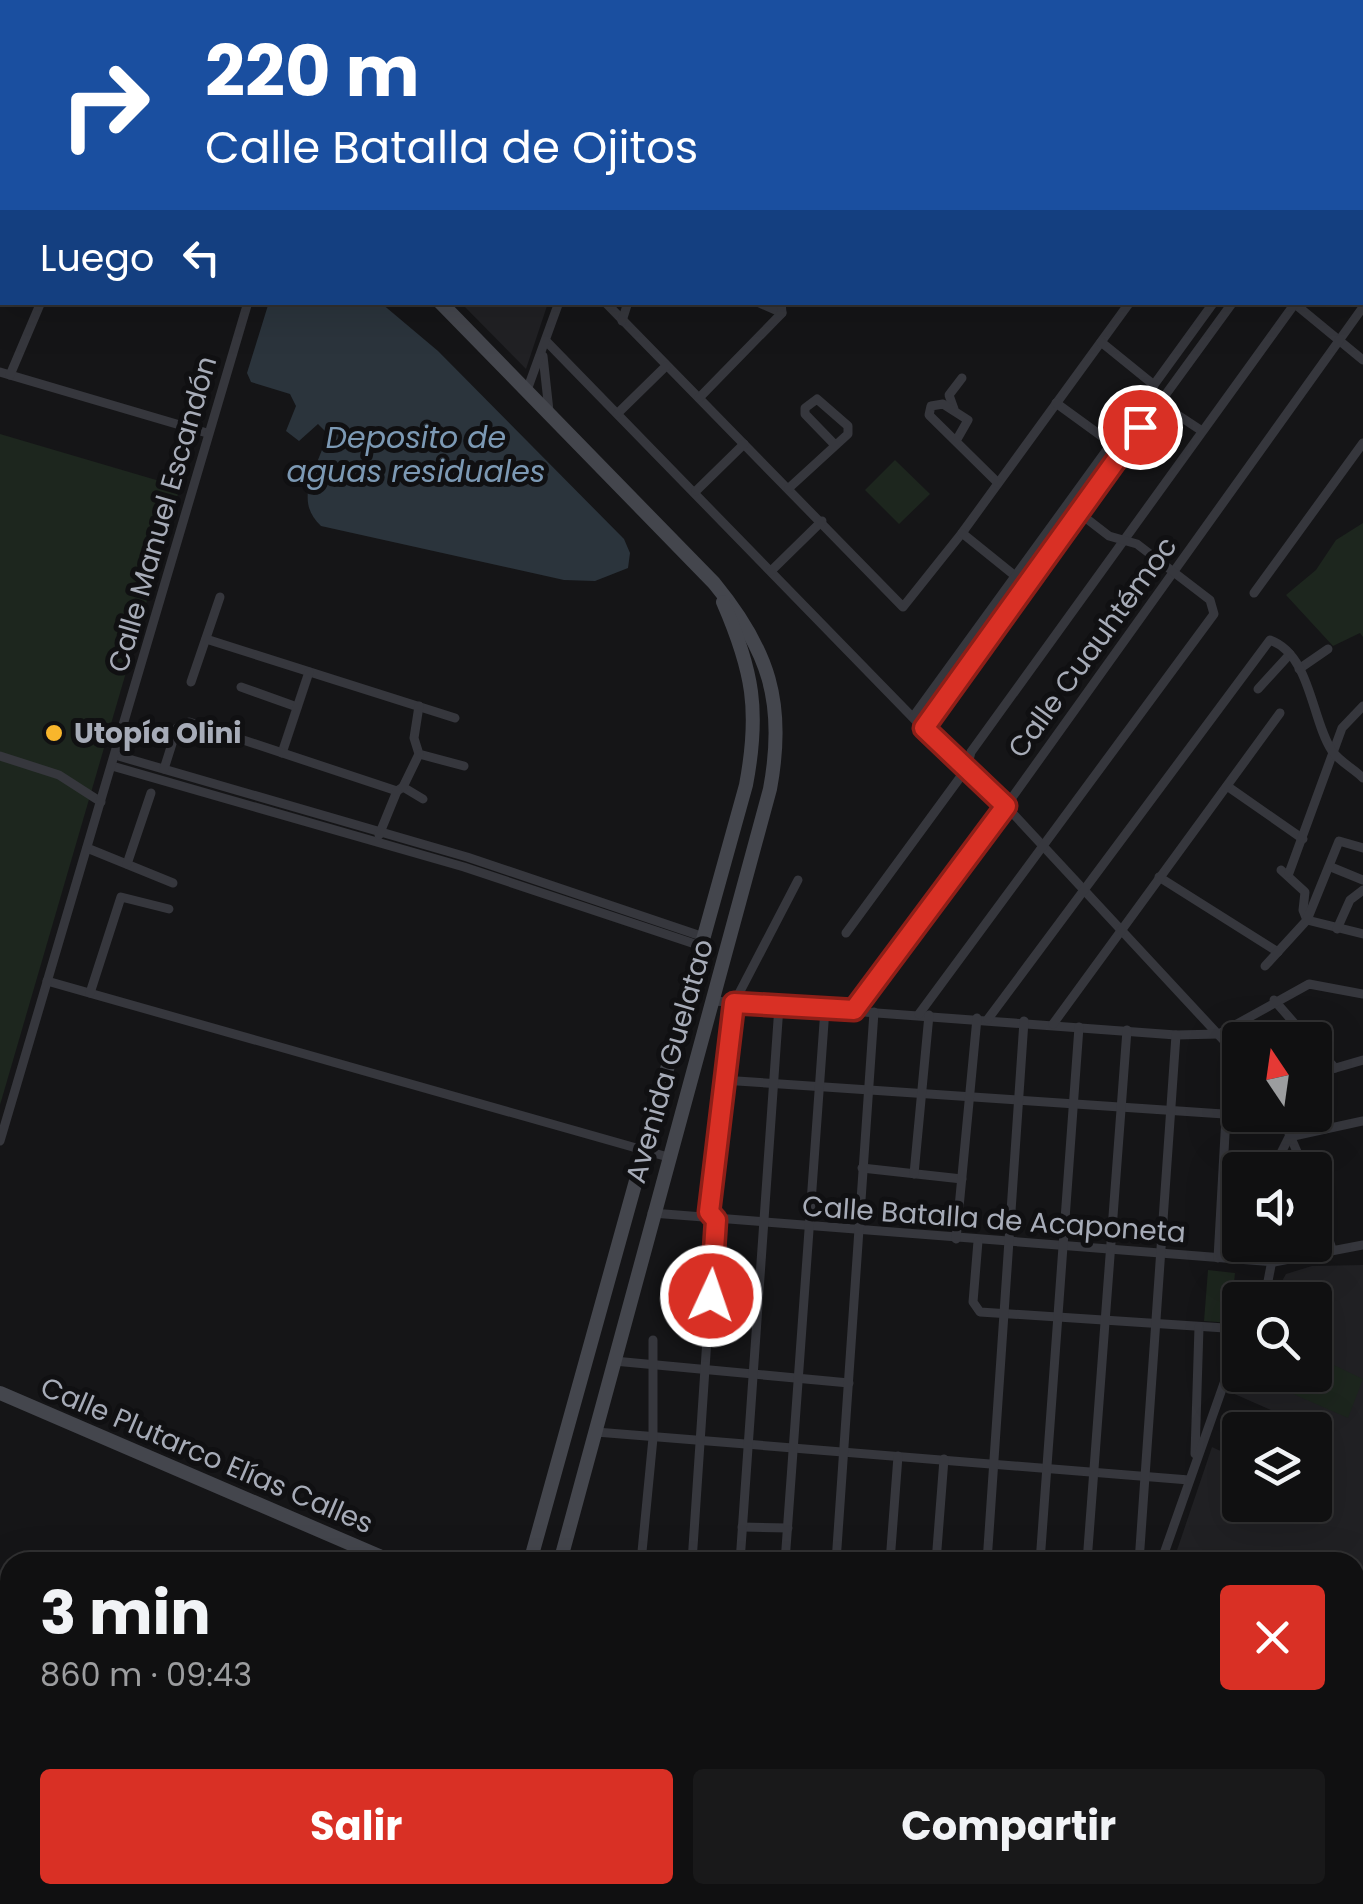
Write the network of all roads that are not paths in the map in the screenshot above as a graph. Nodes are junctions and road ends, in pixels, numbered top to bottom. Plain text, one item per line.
1 (40, 305) edge
2 (247, 305) edge
3 (441, 305) edge
4 (558, 305) edge
5 (608, 305) edge
6 (627, 305) edge
7 (1128, 305) edge
8 (1212, 305) edge
9 (1231, 305) edge
10 (1295, 305) edge
11 (1298, 305) edge
12 (1363, 307) edge
13 (782, 308) edge
14 (622, 320) junction
15 (546, 342) junction
16 (1101, 342) junction
17 (1340, 342) junction
18 (543, 354) junction
19 (1363, 360) edge
20 (666, 366) junction
21 (5, 374) edge
22 (962, 378) dead end
23 (1154, 385) junction
24 (526, 392) junction
25 (699, 398) junction
26 (1158, 402) junction
27 (1056, 403) junction
28 (954, 409) junction
29 (618, 414) junction
30 (550, 415) junction
31 (1202, 430) junction
32 (207, 433) junction
33 (956, 441) junction
34 (1110, 443) junction
35 (1363, 443) edge
36 (744, 444) junction
37 (835, 445) junction
38 (998, 484) junction
39 (789, 488) junction
40 (696, 490) junction
41 (1078, 512) junction
42 (822, 522) junction
43 (962, 534) junction
44 (1120, 541) junction
45 (771, 571) junction
46 (1174, 572) junction
47 (1014, 575) junction
48 (714, 583) junction
49 (1254, 593) dead end
50 (220, 596) dead end
51 (206, 639) junction
52 (1328, 649) dead end
53 (1290, 654) junction
54 (955, 658) junction
55 (965, 668) junction
56 (1299, 670) junction
57 (309, 672) junction
58 (192, 682) dead end
59 (241, 688) dead end
60 (1258, 689) dead end
61 (419, 706) junction
62 (1363, 706) edge
63 (298, 707) junction
64 (1280, 714) dead end
65 (913, 717) junction
66 (455, 718) dead end
67 (924, 728) junction
68 (282, 753) junction
69 (418, 754) junction
70 (1335, 755) junction
71 (0, 756) edge
72 (113, 760) junction
73 (464, 766) dead end
74 (164, 768) junction
75 (967, 768) junction
76 (1363, 778) edge
77 (1226, 786) junction
78 (400, 789) junction
79 (151, 793) dead end
80 (423, 799) dead end
81 (101, 802) junction
82 (256, 802) junction
83 (1006, 806) junction
84 (379, 838) junction
85 (1303, 839) junction
86 (1044, 847) junction
87 (87, 848) junction
88 (1363, 848) edge
89 (127, 864) junction
90 (1331, 867) junction
91 (1160, 877) junction
92 (798, 880) dead end
93 (1363, 880) edge
94 (173, 883) dead end
95 (1082, 888) junction
96 (1363, 890) edge
97 (169, 908) dead end
98 (1308, 920) junction
99 (1336, 928) junction
100 (1120, 929) junction
101 (846, 933) dead end
102 (1363, 934) edge
103 (703, 941) junction
104 (1278, 952) junction
105 (1265, 966) dead end
106 (47, 980) junction
107 (90, 994) junction
108 (1363, 994) edge
109 (1274, 1000) junction
110 (714, 1002) junction
111 (734, 1003) junction
112 (779, 1006) junction
113 (825, 1008) junction
114 (854, 1010) junction
115 (874, 1012) junction
116 (924, 1015) junction
117 (983, 1018) junction
118 (1024, 1021) junction
119 (1294, 1022) edge
120 (1052, 1024) junction
121 (1079, 1027) junction
122 (1127, 1030) junction
123 (1219, 1034) junction
124 (1176, 1035) junction
125 (1222, 1037) edge
126 (1363, 1060) edge
127 (1332, 1065) edge
128 (1335, 1068) junction
129 (1332, 1069) edge
130 (722, 1080) junction
131 (771, 1084) junction
132 (818, 1088) junction
133 (868, 1091) junction
134 (922, 1095) junction
135 (971, 1099) junction
136 (1019, 1102) junction
137 (1074, 1105) junction
138 (1121, 1109) junction
139 (1171, 1112) junction
140 (1222, 1115) edge
141 (1363, 1121) edge
142 (1226, 1132) edge
143 (1287, 1132) edge
144 (1289, 1137) junction
145 (0, 1142) edge
146 (644, 1151) junction
147 (1282, 1152) edge
148 (1296, 1152) edge
149 (668, 1157) junction
150 (862, 1168) junction
151 (914, 1174) junction
152 (962, 1178) junction
153 (652, 1214) junction
154 (716, 1220) junction
155 (762, 1224) junction
156 (810, 1228) junction
157 (858, 1232) junction
158 (956, 1239) junction
159 (1332, 1239) edge
160 (978, 1242) junction
161 (1008, 1244) junction
162 (1062, 1247) junction
163 (1336, 1248) junction
164 (1363, 1248) edge
165 (1332, 1249) edge
166 (1110, 1251) junction
167 (1158, 1253) junction
168 (1218, 1258) junction
169 (1222, 1258) edge
170 (1274, 1262) edge
171 (1266, 1282) edge
172 (1002, 1313) junction
173 (1056, 1318) junction
174 (1104, 1320) junction
175 (1153, 1323) junction
176 (1199, 1327) junction
177 (1222, 1328) edge
178 (653, 1340) dead end
179 (614, 1362) junction
180 (654, 1366) junction
181 (706, 1371) junction
182 (752, 1374) junction
183 (798, 1378) junction
184 (850, 1382) junction
185 (1222, 1388) edge
186 (0, 1393) edge
187 (596, 1432) junction
188 (653, 1438) junction
189 (702, 1440) junction
190 (746, 1445) junction
191 (793, 1448) junction
192 (844, 1452) junction
193 (898, 1456) junction
194 (944, 1458) junction
195 (992, 1462) junction
196 (1195, 1462) junction
197 (1046, 1467) junction
198 (1093, 1473) junction
199 (1142, 1477) junction
200 (1190, 1480) junction
201 (742, 1527) junction
202 (788, 1528) junction
203 (371, 1552) edge
204 (533, 1552) edge
205 (563, 1552) edge
206 (642, 1552) edge
207 (693, 1552) edge
208 (741, 1552) edge
209 (787, 1552) edge
210 (837, 1552) edge
211 (891, 1552) edge
212 (937, 1552) edge
213 (988, 1552) edge
214 (1041, 1552) edge
215 (1089, 1552) edge
216 (1140, 1552) edge
217 (1165, 1552) edge

1 - 21 street
2 - 32 street, Calle Manuel Escandón
3 - 24 main road, Avenida Guelatao
4 - 15 street
5 - 14 street
6 - 14 street
7 - 16 street
8 - 23 street
9 - 26 street
10 - 31 street
11 - 17 street
12 - 17 street, Calle Cuauhtémoc
13 - 25 street
14 - 20 street
15 - 18 street
15 - 29 street
16 - 23 street
16 - 27 street
17 - 19 street
17 - 46 street, Calle Cuauhtémoc
18 - 24 street
18 - 30 street
20 - 25 street
20 - 29 street
21 - 32 street
22 - 28 street
23 - 34 street
24 - 30 main road, Avenida Guelatao
25 - 36 street
26 - 31 street
26 - 41 street
27 - 34 street
27 - 38 street
28 - 33 street
28 - 33 street
29 - 40 street
30 - 48 main road, Avenida Guelatao
31 - 44 street
32 - 72 street, Calle Manuel Escandón
33 - 38 street
34 - 47 street
35 - 49 street
36 - 39 street
36 - 40 street
37 - 37 street
37 - 39 street
38 - 43 street
39 - 42 street
40 - 45 street
41 - 44 street
41 - 55 street
42 - 43 street
42 - 45 street
43 - 47 street
44 - 46 street
44 - 75 street
45 - 65 street
46 - 83 street, Calle Cuauhtémoc
46 - 86 street
47 - 54 street
48 - 103 main road, Avenida Guelatao
48 - 110 main road, Avenida Guelatao
50 - 51 street
51 - 57 street
51 - 58 street
52 - 56 street
53 - 56 street
53 - 60 street
53 - 95 street
54 - 55 street
54 - 65 street
55 - 67 street
56 - 70 street
57 - 61 street
57 - 63 street
59 - 63 street
61 - 66 street
61 - 69 street
62 - 70 street
63 - 68 street
64 - 77 street
65 - 67 street
67 - 75 street
68 - 74 street
68 - 78 street
69 - 73 street
69 - 78 street
70 - 76 street
70 - 85 street
71 - 81 street
72 - 74 street
72 - 81 street, Calle Manuel Escandón
72 - 82 street
74 - 82 street
75 - 83 street
75 - 101 street
77 - 85 street
77 - 91 street
78 - 80 street
78 - 84 street
79 - 89 street
81 - 87 street, Calle Manuel Escandón
82 - 84 street
83 - 86 street
83 - 114 street, Calle Cuauhtémoc
84 - 103 street
85 - 98 street
86 - 95 street
86 - 116 street
87 - 89 street
87 - 106 street, Calle Manuel Escandón
88 - 90 street
89 - 94 street
90 - 93 street
90 - 98 street
91 - 100 street
91 - 104 street
92 - 111 street
95 - 100 street
95 - 117 street
96 - 99 street
97 - 107 street
98 - 99 street
98 - 104 street
99 - 102 street
100 - 120 street
100 - 123 street
103 - 146 main road, Avenida Guelatao
104 - 105 street
106 - 107 street
106 - 145 street, Calle Manuel Escandón
107 - 146 street
108 - 109 street
109 - 119 street
109 - 123 street
110 - 111 street
110 - 149 main road, Avenida Guelatao
111 - 112 street
111 - 130 street
112 - 113 street
112 - 131 street
113 - 114 street
113 - 132 street
114 - 115 street
115 - 116 street
115 - 133 street
116 - 117 street
116 - 134 street
117 - 118 street
117 - 135 street
118 - 120 street
118 - 136 street
120 - 121 street
121 - 122 street
121 - 137 street
122 - 124 street
122 - 138 street
123 - 124 street
123 - 125 street
124 - 139 street
126 - 128 street
127 - 128 street
128 - 129 street
130 - 131 street
130 - 154 street
131 - 132 street
131 - 155 street
132 - 133 street
132 - 156 street
133 - 134 street
133 - 150 street
134 - 135 street
134 - 151 street
135 - 136 street
135 - 152 street
136 - 137 street
136 - 161 street
137 - 138 street
137 - 162 street
138 - 139 street
138 - 166 street
139 - 140 street
139 - 167 street
141 - 144 street
142 - 168 street
143 - 144 street
144 - 147 street
144 - 148 street
146 - 149 street
146 - 204 main road, Avenida Guelatao
149 - 153 main road, Avenida Guelatao
150 - 151 street
150 - 157 street
151 - 152 street
152 - 158 street
153 - 154 street, Calle Batalla de Acaponeta
153 - 179 main road, Avenida Guelatao
154 - 155 street, Calle Batalla de Acaponeta
154 - 181 street
155 - 156 street, Calle Batalla de Acaponeta
155 - 182 street
156 - 157 street, Calle Batalla de Acaponeta
156 - 183 street
157 - 158 street, Calle Batalla de Acaponeta
157 - 184 street
158 - 160 street, Calle Batalla de Acaponeta
159 - 163 street
160 - 161 street, Calle Batalla de Acaponeta
160 - 172 street
161 - 162 street, Calle Batalla de Acaponeta
161 - 172 street
162 - 166 street, Calle Batalla de Acaponeta
162 - 173 street
163 - 164 street
163 - 165 street, Calle Batalla de Acaponeta
166 - 167 street, Calle Batalla de Acaponeta
166 - 174 street
167 - 168 street, Calle Batalla de Acaponeta
167 - 175 street
168 - 169 street, Calle Batalla de Acaponeta
170 - 171 street
172 - 173 street
172 - 195 street
173 - 174 street
173 - 197 street
174 - 175 street
174 - 198 street
175 - 176 street
175 - 199 street
176 - 177 street
176 - 196 street
178 - 180 street
179 - 180 street
179 - 187 main road, Avenida Guelatao
180 - 181 street
180 - 188 street
181 - 182 street
181 - 189 street
182 - 183 street
182 - 190 street
183 - 184 street
183 - 191 street
184 - 192 street
185 - 196 street
186 - 203 main road, Calle Plutarco Elías Calles
187 - 188 street
187 - 205 main road, Avenida Guelatao
188 - 189 street
188 - 206 street
189 - 190 street
189 - 207 street
190 - 191 street
190 - 201 street
191 - 192 street
191 - 202 street
192 - 193 street
192 - 210 street
193 - 194 street
193 - 211 street
194 - 195 street
194 - 212 street
195 - 197 street
195 - 213 street
196 - 200 street
197 - 198 street
197 - 214 street
198 - 199 street
198 - 215 street
199 - 200 street
199 - 216 street
200 - 217 street
201 - 202 street
201 - 208 street
202 - 209 street

